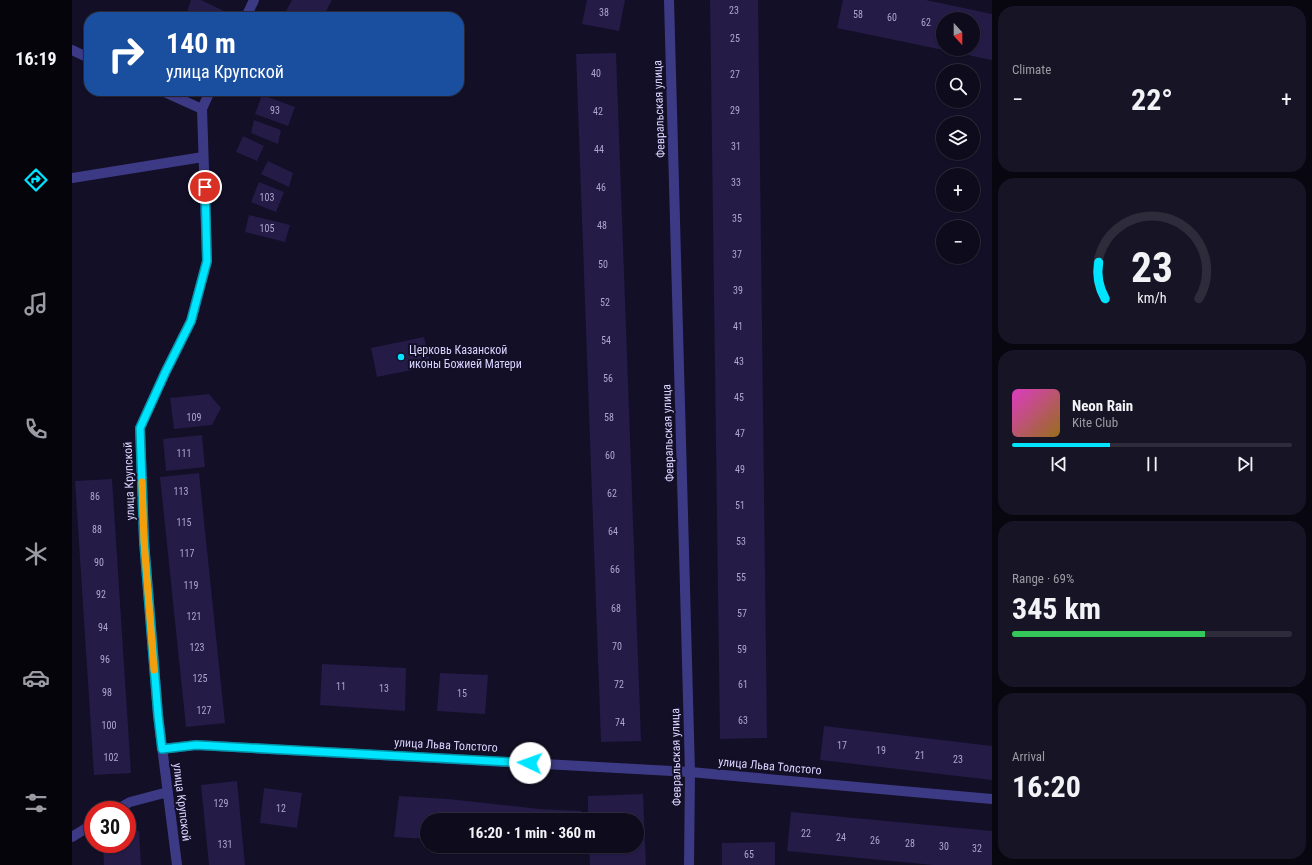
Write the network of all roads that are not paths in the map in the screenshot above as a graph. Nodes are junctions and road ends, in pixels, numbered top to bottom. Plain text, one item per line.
1 (254, 0) edge
2 (669, 0) edge
3 (248, 12) edge
4 (72, 50) edge
5 (84, 56) edge
6 (173, 96) edge
7 (208, 96) edge
8 (202, 109) junction
9 (204, 157) junction
10 (72, 178) edge
11 (162, 749) junction
12 (690, 772) junction
13 (168, 792) junction
14 (992, 799) edge
15 (134, 801) edge
16 (84, 830) edge
17 (72, 837) edge
18 (177, 865) edge
19 (689, 865) edge

1 - 3 street
2 - 12 street, Февральская улица
4 - 5 street
6 - 8 street
7 - 8 street, улица Крупской
8 - 9 street, улица Крупской
9 - 10 street
9 - 11 street, улица Крупской
11 - 12 street, улица Льва Толстого
11 - 13 street, улица Крупской
12 - 14 street, улица Льва Толстого
12 - 19 street, Февральская улица
13 - 15 street
13 - 18 street, улица Крупской
16 - 17 street

